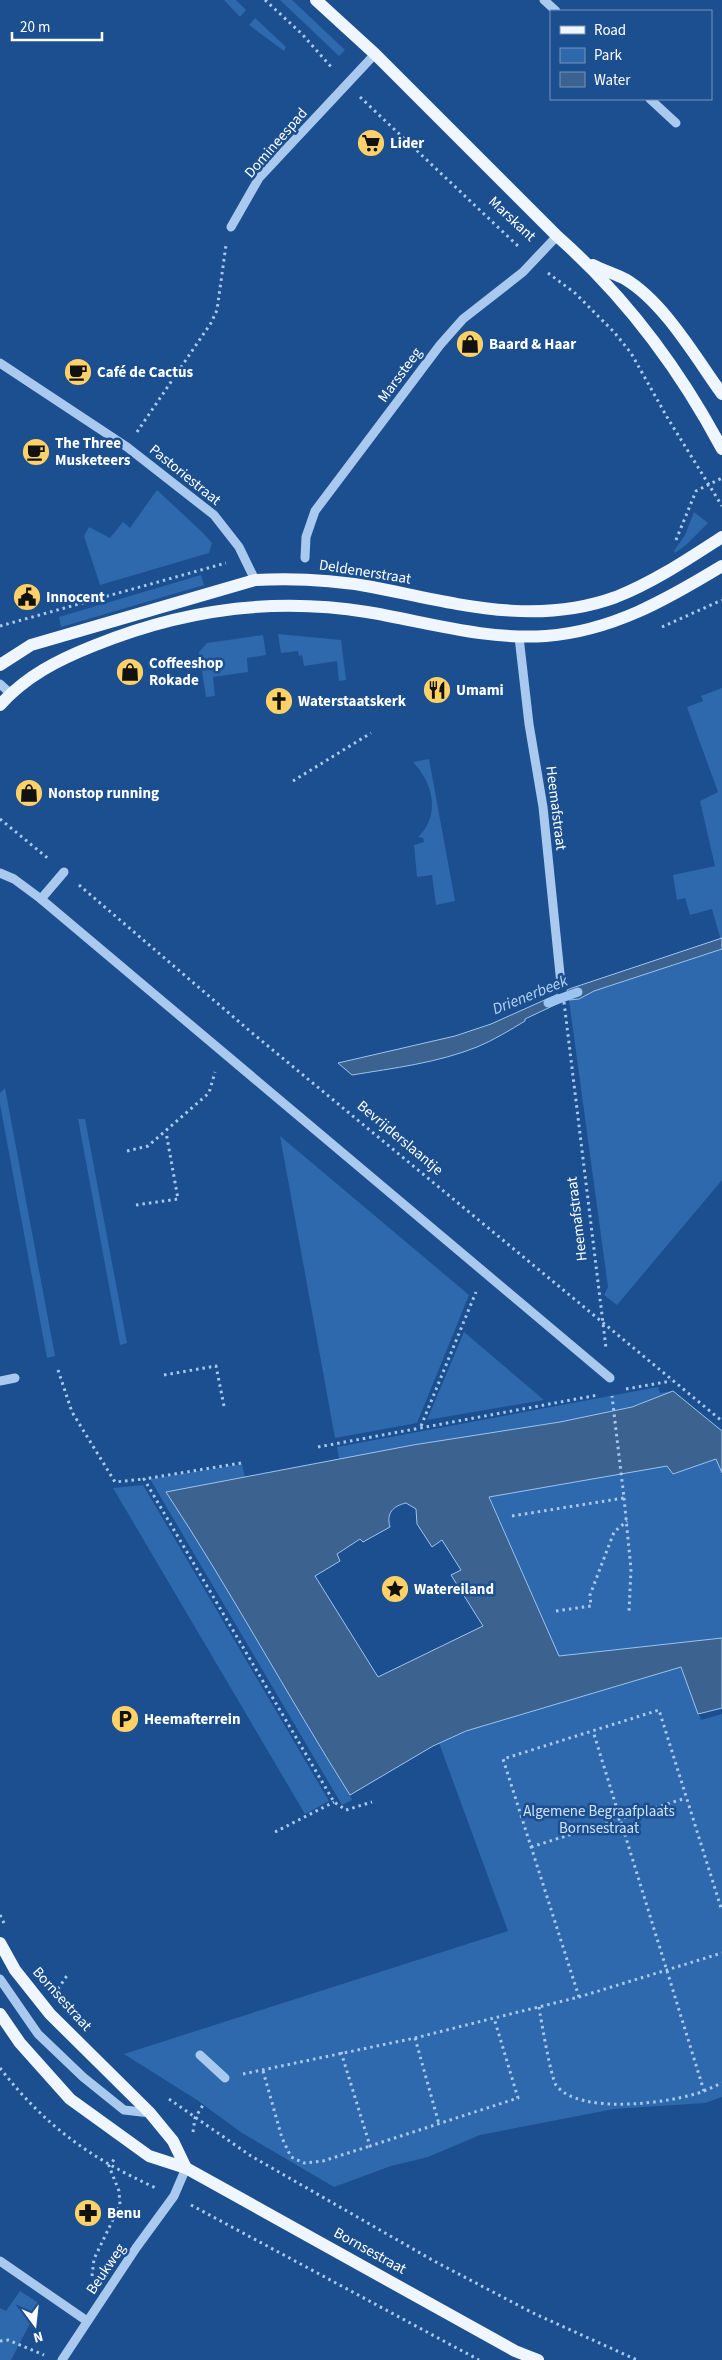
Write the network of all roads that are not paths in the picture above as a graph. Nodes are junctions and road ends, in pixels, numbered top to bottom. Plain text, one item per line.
1 (316, 0) edge
2 (544, 0) edge
3 (555, 10) edge
4 (375, 54) junction
5 (651, 100) edge
6 (676, 123) dead end
7 (231, 227) road end
8 (557, 236) junction
9 (588, 263) junction
10 (0, 363) edge
11 (722, 394) edge
12 (722, 449) edge
13 (721, 536) edge
14 (304, 558) dead end
15 (722, 566) edge
16 (255, 580) junction
17 (519, 637) junction
18 (0, 665) edge
19 (0, 684) edge
20 (10, 693) junction
21 (0, 705) edge
22 (64, 872) road end
23 (0, 874) edge
24 (41, 900) junction
25 (561, 984) dead end
26 (15, 1378) dead end
27 (610, 1378) dead end
28 (0, 1381) edge
29 (0, 1943) edge
30 (0, 1979) edge
31 (0, 2014) edge
32 (200, 2055) dead end
33 (225, 2078) road end
34 (150, 2113) junction
35 (186, 2168) junction
36 (0, 2261) edge
37 (87, 2321) junction
38 (62, 2360) edge
39 (538, 2360) edge

1 - 4 main road, Marskant
2 - 3 street
4 - 7 street, Domineespad
4 - 8 main road, Marskant
5 - 6 street
8 - 9 main road, Marskant
8 - 14 street, Marssteeg
9 - 11 main road, Marskant
9 - 12 main road, Marskant
10 - 16 street, Pastoriestraat
13 - 16 main road, Deldenerstraat
15 - 17 main road
16 - 18 main road, Deldenerstraat
17 - 20 main road
17 - 25 street, Heemafstraat
19 - 20 street
20 - 21 main road
22 - 24 street
23 - 24 street
24 - 27 street
26 - 28 street
29 - 34 main road, Bornsestraat
30 - 34 street
31 - 35 main road, Bornsestraat
32 - 33 street
34 - 35 main road, Bornsestraat
35 - 37 street, Beukweg
35 - 39 main road, Bornsestraat
36 - 37 street
37 - 38 street, Beukweg

